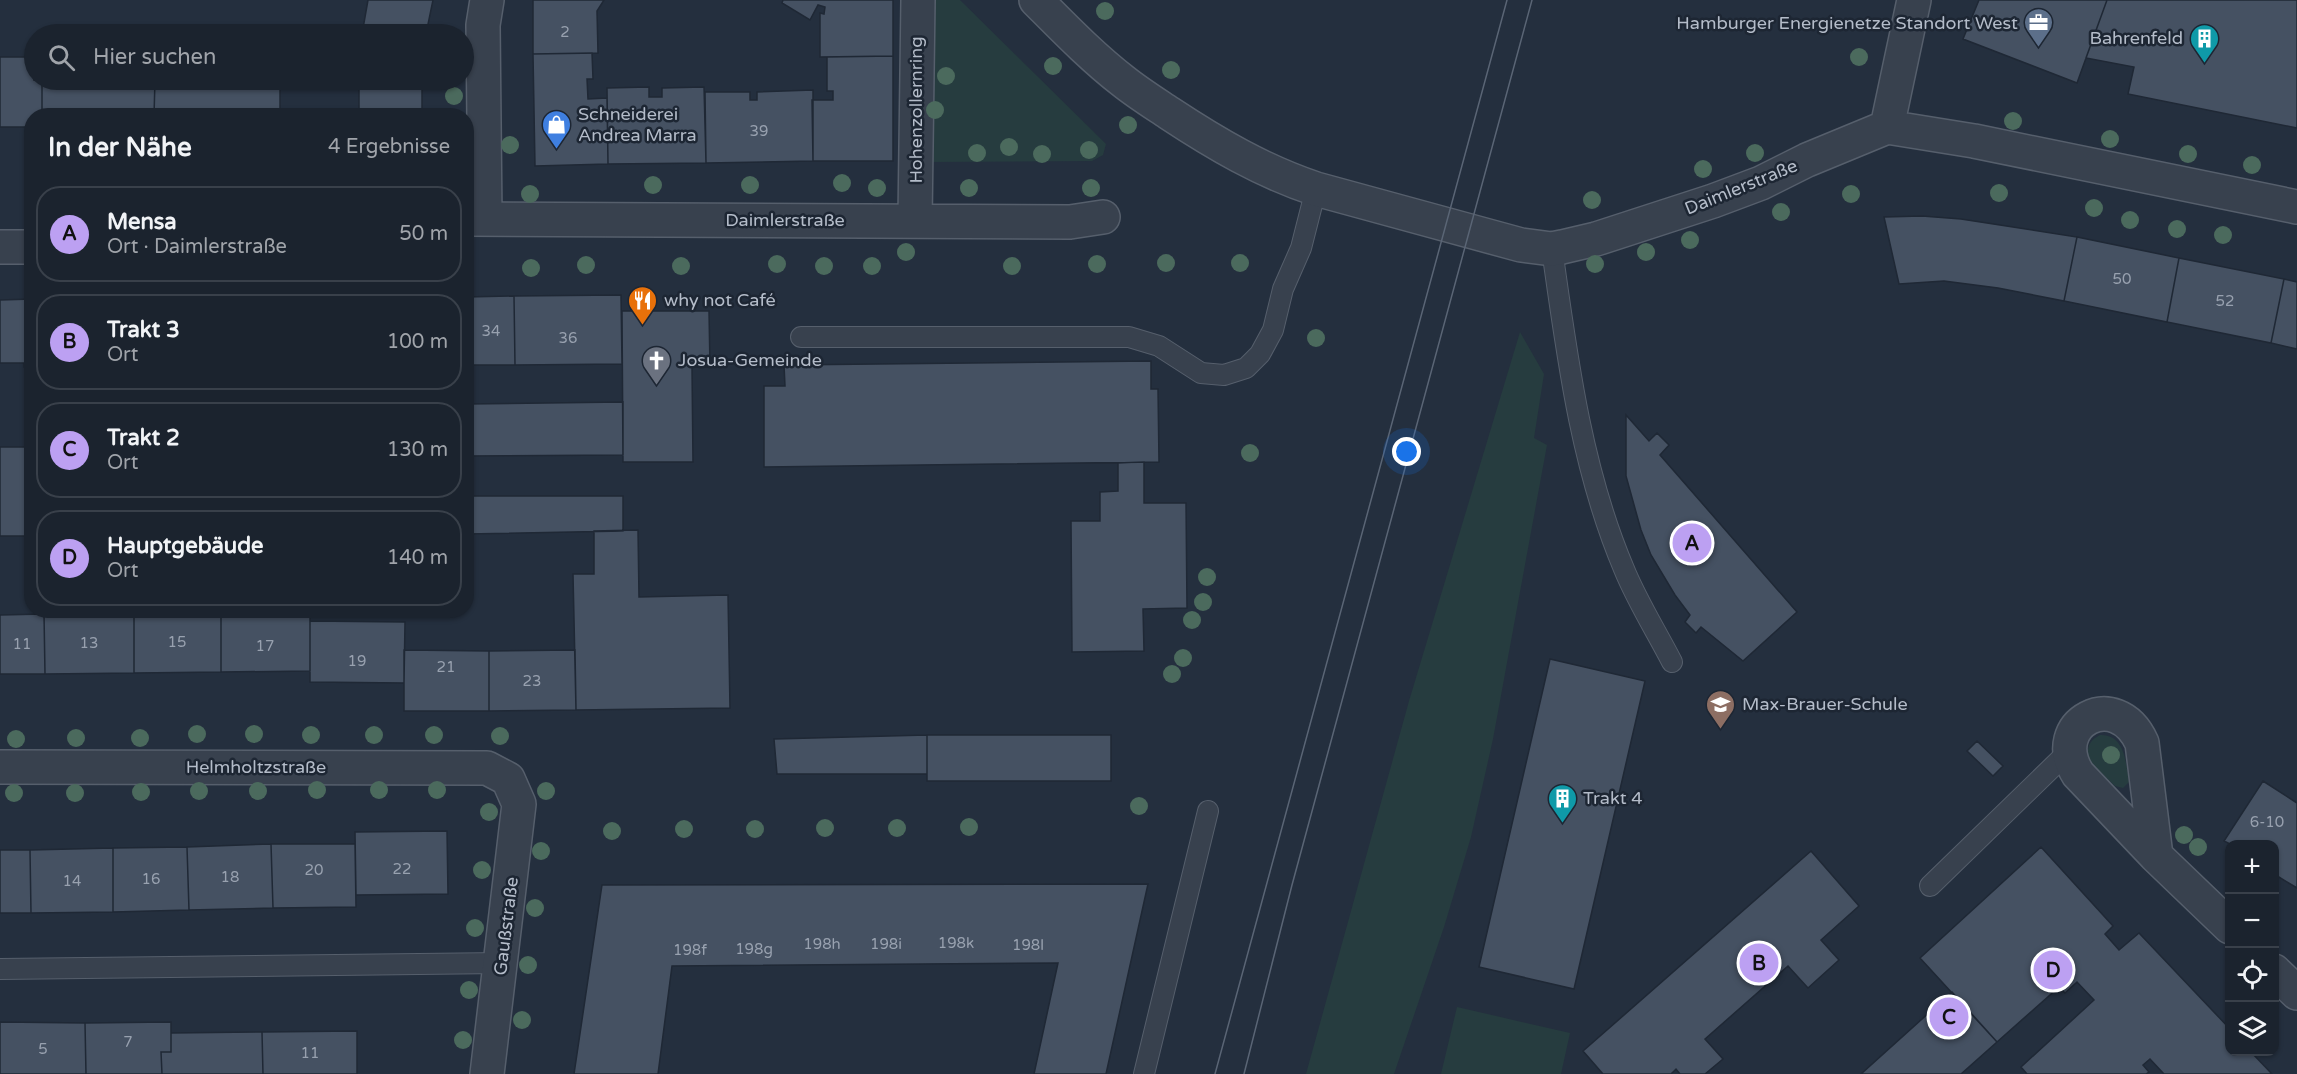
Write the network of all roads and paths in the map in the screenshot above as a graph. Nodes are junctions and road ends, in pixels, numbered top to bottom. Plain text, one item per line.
1 (487, 0) edge
2 (918, 0) edge
3 (1035, 0) edge
4 (1914, 0) edge
5 (1887, 127) junction
6 (1316, 189) junction
7 (2297, 207) edge
8 (1103, 217) dead end
9 (476, 219) edge
10 (915, 220) junction
11 (0, 247) edge
12 (24, 247) edge
13 (1552, 249) junction
14 (801, 337) dead end
15 (1672, 662) dead end
16 (2069, 751) junction
17 (0, 766) edge
18 (508, 780) joint
19 (1208, 811) dead end
20 (2156, 856) junction
21 (1930, 886) dead end
22 (2225, 923) edge
23 (501, 963) junction
24 (0, 969) edge
25 (2279, 976) edge
26 (2297, 993) edge
27 (487, 1074) edge
28 (1144, 1074) edge

1 - 9 street
2 - 10 street, Hohenzollernring
3 - 6 street, Daimlerstraße
4 - 5 street
5 - 7 street
5 - 13 street, Daimlerstraße
6 - 13 street, Daimlerstraße
6 - 14 lane
8 - 10 street, Daimlerstraße
9 - 10 street, Daimlerstraße
11 - 12 street
13 - 15 lane
16 - 20 street
16 - 20 street
16 - 21 lane
17 - 18 street, Helmholtzstraße
18 - 23 street, Gaußstraße
19 - 28 lane
20 - 22 street
23 - 24 lane
23 - 27 street, Gaußstraße
25 - 26 street

